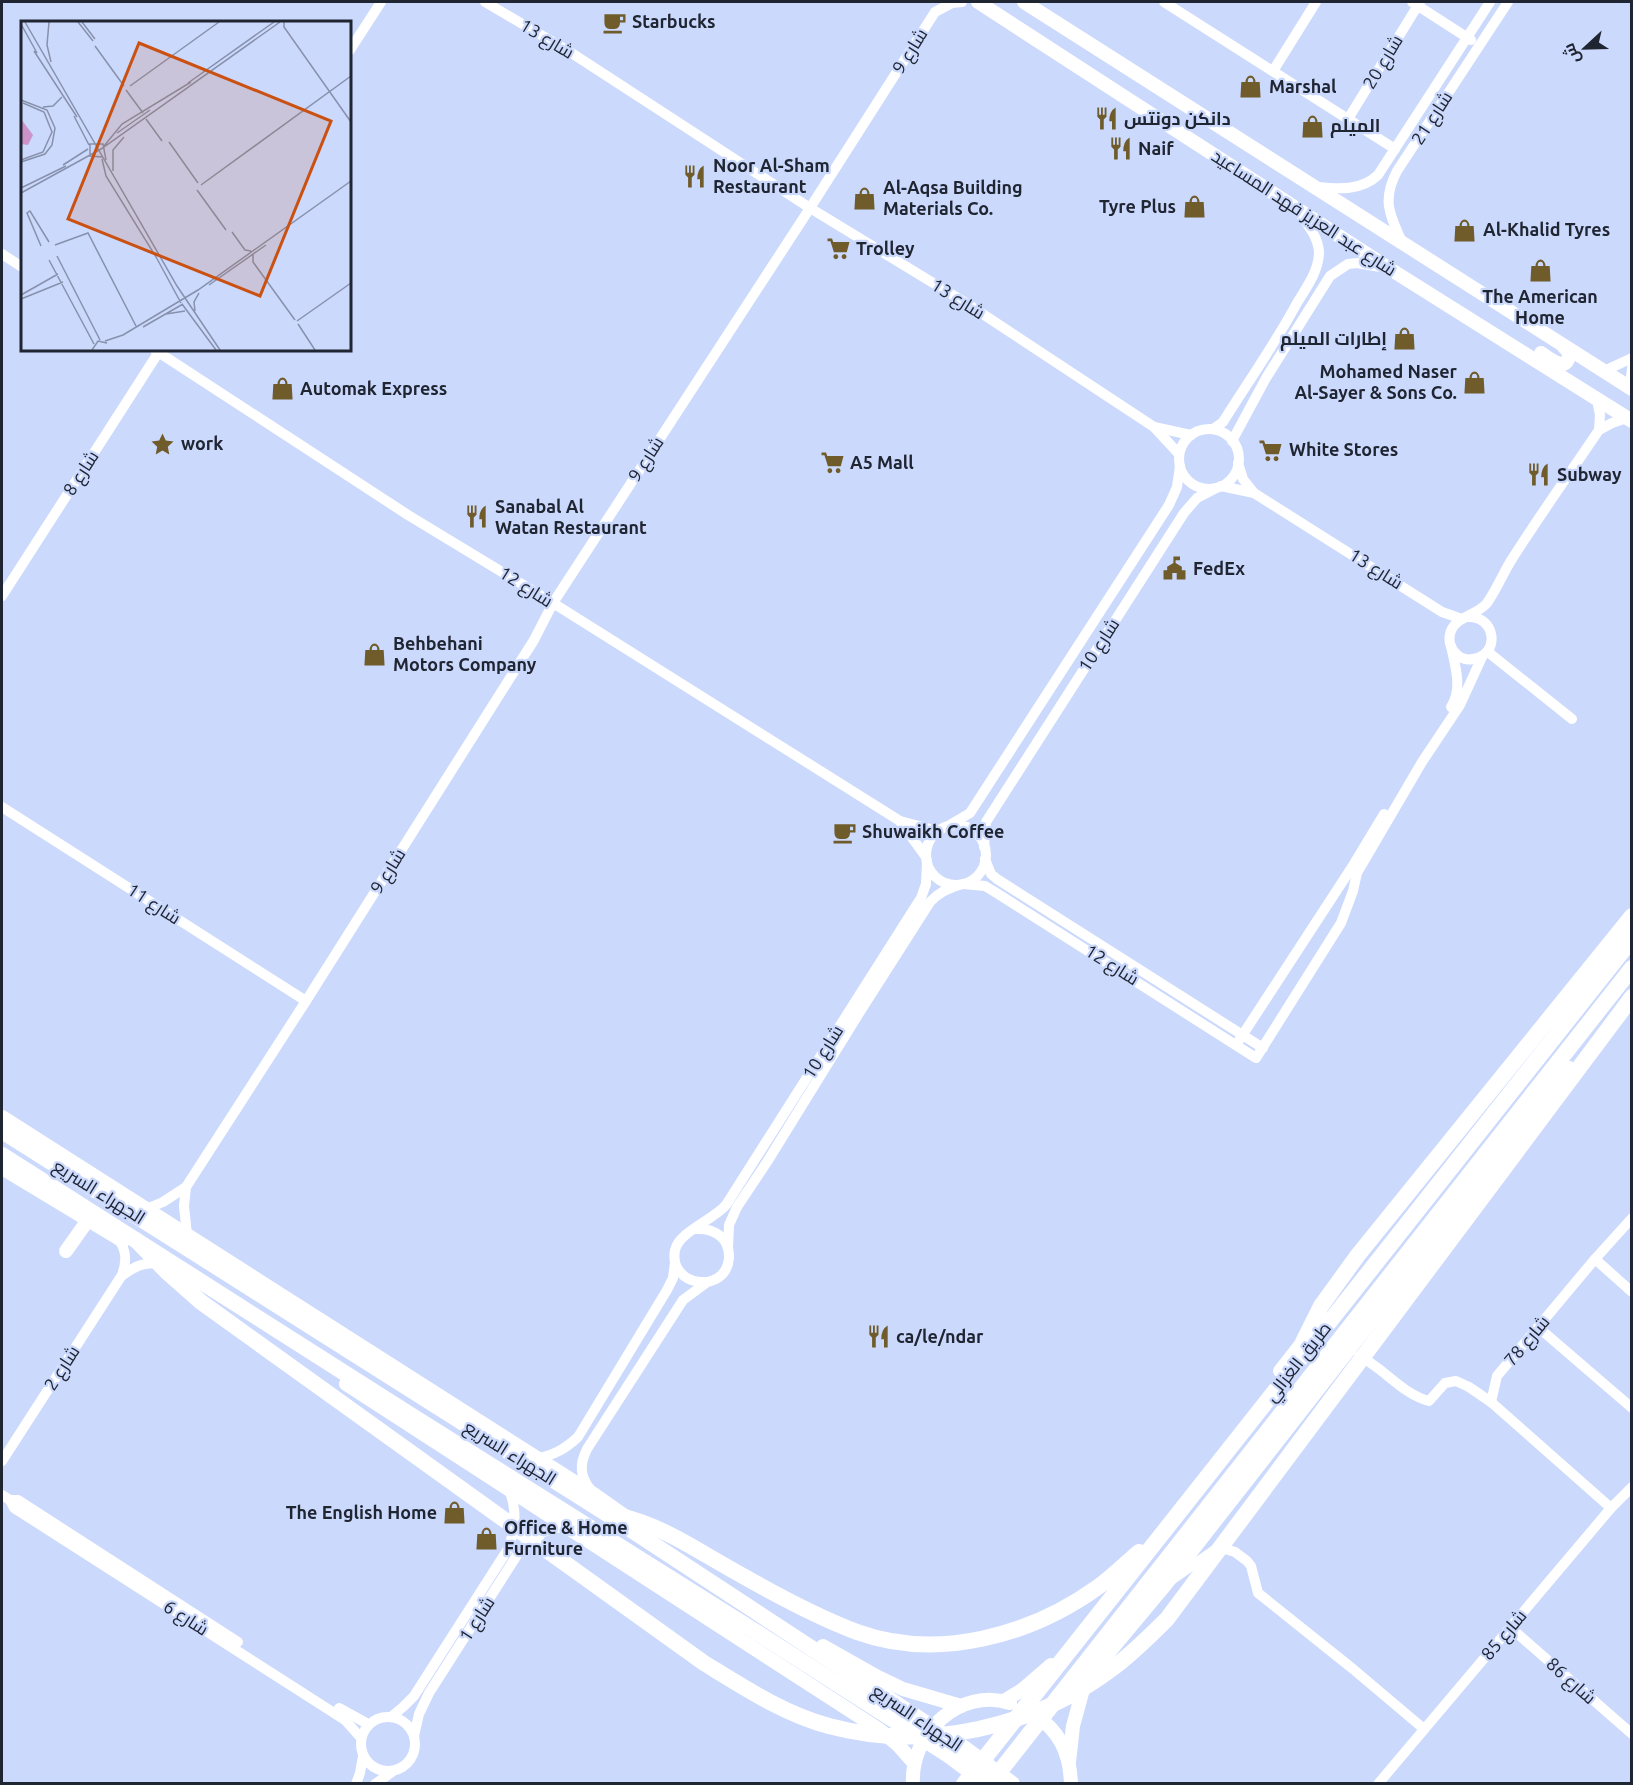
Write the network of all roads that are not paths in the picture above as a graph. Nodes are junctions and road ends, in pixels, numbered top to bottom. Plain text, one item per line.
1 (381, 2) edge
2 (485, 2) edge
3 (962, 2) edge
4 (978, 2) edge
5 (1024, 2) edge
6 (1164, 2) edge
7 (1316, 2) edge
8 (1490, 2) edge
9 (1508, 2) edge
10 (1417, 3) edge
11 (935, 7) edge
12 (1467, 38) junction
13 (1479, 46) junction
14 (351, 48) edge
15 (1273, 71) junction
16 (1348, 119) junction
17 (1395, 149) junction
18 (1317, 187) junction
19 (1294, 206) junction
20 (810, 208) junction
21 (1402, 242) junction
22 (2, 254) edge
23 (21, 266) edge
24 (1390, 269) junction
25 (1450, 306) junction
26 (1564, 347) junction
27 (157, 351) edge
28 (160, 351) edge
29 (1632, 358) edge
30 (1632, 368) edge
31 (1604, 372) junction
32 (1631, 388) edge
33 (1597, 400) junction
34 (1629, 420) edge
35 (1154, 427) junction
36 (1213, 429) junction
37 (1599, 429) junction
38 (1191, 435) junction
39 (1232, 441) junction
40 (1180, 460) junction
41 (1238, 463) junction
42 (1218, 487) junction
43 (1254, 493) junction
44 (2, 596) edge
45 (553, 603) junction
46 (1487, 603) junction
47 (1436, 608) junction
48 (1464, 618) junction
49 (1487, 624) junction
50 (1450, 643) junction
51 (1485, 654) junction
52 (1572, 719) dead end
53 (2, 807) edge
54 (900, 821) junction
55 (943, 828) junction
56 (984, 847) junction
57 (926, 859) junction
58 (985, 859) junction
59 (961, 884) junction
60 (1324, 908) junction
61 (1632, 916) edge
62 (1341, 923) junction
63 (1632, 929) edge
64 (1632, 939) edge
65 (1632, 968) edge
66 (1632, 988) edge
67 (1632, 997) edge
68 (306, 1001) junction
69 (852, 1015) junction
70 (1239, 1040) junction
71 (1263, 1048) junction
72 (2, 1117) edge
73 (2, 1129) edge
74 (2, 1155) edge
75 (2, 1168) edge
76 (186, 1186) junction
77 (146, 1209) junction
78 (1632, 1218) edge
79 (88, 1220) junction
80 (696, 1229) junction
81 (187, 1235) junction
82 (117, 1238) junction
83 (136, 1240) junction
84 (728, 1249) junction
85 (66, 1251) dead end
86 (1594, 1259) junction
87 (675, 1262) junction
88 (162, 1264) junction
89 (123, 1275) junction
90 (709, 1282) junction
91 (1632, 1292) edge
92 (1539, 1328) junction
93 (1303, 1342) junction
94 (1343, 1357) junction
95 (1491, 1402) junction
96 (1632, 1408) edge
97 (538, 1458) junction
98 (2, 1461) edge
99 (1632, 1486) edge
100 (509, 1490) junction
101 (595, 1495) junction
102 (6, 1498) edge
103 (1611, 1508) junction
104 (604, 1512) junction
105 (566, 1527) junction
106 (1167, 1528) junction
107 (1166, 1584) junction
108 (1511, 1628) junction
109 (1004, 1701) junction
110 (961, 1706) junction
111 (390, 1717) junction
112 (368, 1724) junction
113 (1009, 1725) junction
114 (1424, 1729) junction
115 (1632, 1734) edge
116 (414, 1736) junction
117 (361, 1738) junction
118 (363, 1756) junction
119 (1069, 1762) junction
120 (914, 1763) junction
121 (392, 1772) junction
122 (356, 1784) edge
123 (375, 1784) edge
124 (913, 1784) edge
125 (950, 1784) edge
126 (964, 1784) edge
127 (989, 1784) edge
128 (1012, 1784) edge
129 (1071, 1784) edge
130 (1378, 1784) edge

1 - 14 street
2 - 20 street, شارع 13
3 - 11 street, شارع 9
4 - 19 main road, شارع عبد العزيز فهد المساعيد
5 - 18 main road, شارع عبد العزيز فهد المساعيد
6 - 15 street
7 - 15 street
8 - 12 street, شارع 21
9 - 13 street, شارع 21
10 - 12 street, شارع 20
10 - 16 street, شارع 20
11 - 20 street, شارع 9
12 - 13 street, شارع 20
12 - 17 street, شارع 21
13 - 21 street, شارع 21
15 - 16 street
16 - 17 street
17 - 18 street, شارع 21
18 - 21 main road, شارع عبد العزيز فهد المساعيد
19 - 24 main road, شارع عبد العزيز فهد المساعيد
19 - 36 street
20 - 35 street, شارع 13
20 - 45 street, شارع 9
21 - 26 main road, شارع عبد العزيز فهد المساعيد
22 - 23 street
24 - 25 main road, شارع عبد العزيز فهد المساعيد
24 - 39 street
25 - 26 main road
25 - 33 main road, شارع عبد العزيز فهد المساعيد
26 - 31 main road, شارع عبد العزيز فهد المساعيد
27 - 44 street, شارع 8
28 - 45 street, شارع 12
29 - 31 street
30 - 32 street
31 - 32 main road, شارع عبد العزيز فهد المساعيد
33 - 34 main road, شارع عبد العزيز فهد المساعيد
33 - 37 street
34 - 37 street
35 - 38 street, شارع 13
35 - 40 street, شارع 13
36 - 38 street
36 - 39 street
37 - 46 street
38 - 40 street
39 - 41 street
40 - 42 street
40 - 55 street, شارع 10
41 - 42 street
41 - 43 street, شارع 13
42 - 43 street, شارع 13
42 - 56 street, شارع 10
43 - 47 street, شارع 13
45 - 54 street, شارع 12
45 - 68 street, شارع 9
46 - 48 street
46 - 49 street
47 - 48 street, شارع 13
47 - 50 street
48 - 49 street
48 - 50 street
49 - 51 street
50 - 51 street
50 - 60 street
51 - 52 street
51 - 62 street
53 - 68 street, شارع 11
54 - 55 street, شارع 12
54 - 57 street, شارع 12
55 - 56 street
55 - 57 street
56 - 58 street
57 - 59 street
57 - 69 street, شارع 10
58 - 59 street
58 - 70 street, شارع 12
59 - 69 street, شارع 10
59 - 70 street, شارع 12
60 - 62 street
60 - 70 street
61 - 93 highway
62 - 71 street
63 - 93 main road, طريق الغزالي
64 - 106 highway, طريق الغزالي
65 - 127 highway, طريق الغزالي
66 - 94 main road, طريق الغزالي
67 - 83 highway
68 - 76 street, شارع 9
69 - 80 street, شارع 10
69 - 84 street, شارع 10
70 - 71 street, شارع 12
70 - 71 street, شارع 12
72 - 77 main road, الجهراء السريع
73 - 104 highway, الجهراء السريع
74 - 83 highway, الجهراء السريع
75 - 79 main road, الجهراء السريع
76 - 77 street
76 - 81 street
77 - 81 main road, الجهراء السريع
78 - 86 street, شارع 78
79 - 82 main road, الجهراء السريع
79 - 85 main road
80 - 84 street
80 - 87 street
81 - 97 main road, الجهراء السريع
82 - 88 main road, الجهراء السريع
82 - 89 street
83 - 127 highway, الجهراء السريع
84 - 90 street
86 - 91 street
86 - 92 street, شارع 78
87 - 90 street
87 - 97 street
88 - 89 street
88 - 100 main road, الجهراء السريع
89 - 98 street, شارع 2
90 - 101 street
92 - 95 street, شارع 78
92 - 96 street
93 - 109 main road, طريق الغزالي
94 - 95 street
94 - 107 main road, طريق الغزالي
95 - 103 street
97 - 101 main road, الجهراء السريع
99 - 103 street, شارع 85
100 - 105 main road, الجهراء السريع
100 - 111 street, شارع 1
101 - 110 main road, الجهراء السريع
102 - 112 street, شارع 6
102 - 117 street, شارع 6
103 - 108 street, شارع 85
104 - 106 highway
104 - 128 highway, الجهراء السريع
105 - 116 street, شارع 1
105 - 120 main road, الجهراء السريع
106 - 113 highway, طريق الغزالي
107 - 114 street
107 - 119 main road, طريق الغزالي
108 - 114 street, شارع 85
108 - 115 street, شارع 86
109 - 110 main road
109 - 119 main road
110 - 120 main road
111 - 112 street
111 - 116 street
112 - 117 street
113 - 125 highway
113 - 126 highway, طريق الغزالي
114 - 130 street, شارع 85
116 - 121 street
117 - 118 street
118 - 121 street
118 - 122 street
119 - 129 main road
120 - 124 main road
121 - 123 street

